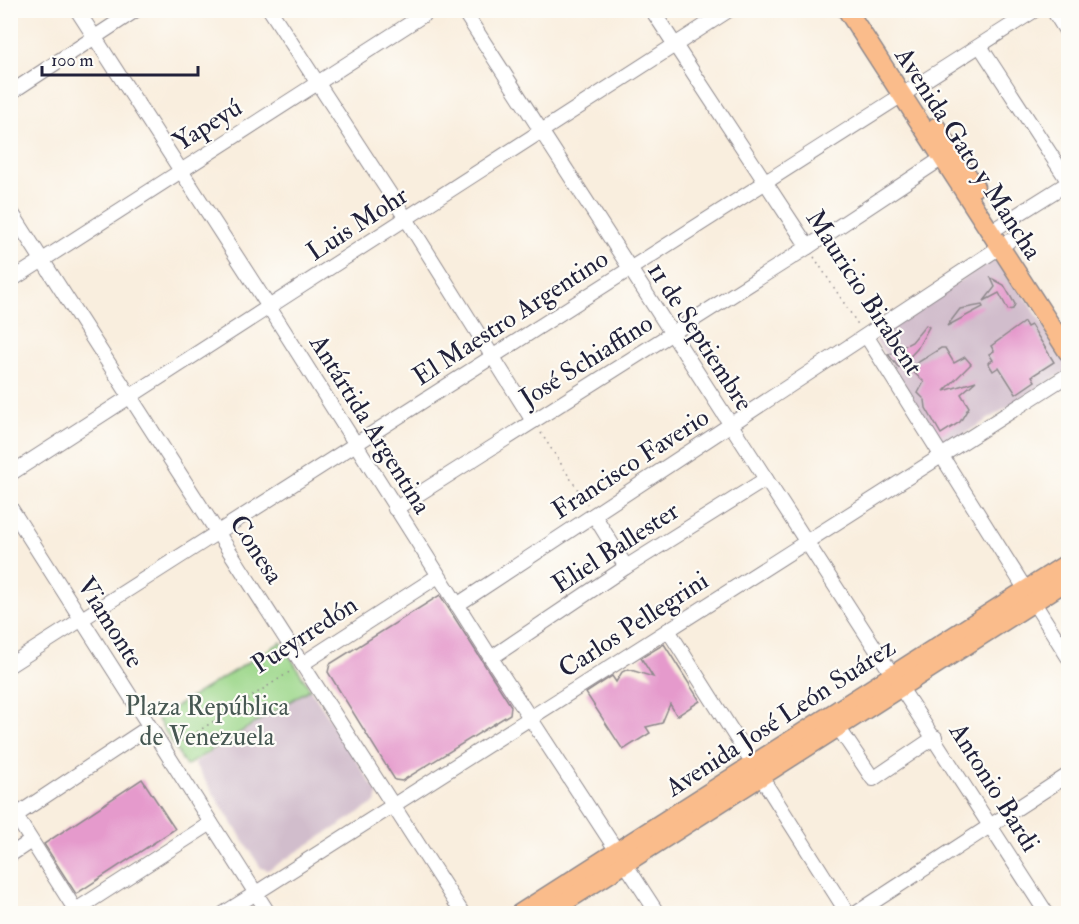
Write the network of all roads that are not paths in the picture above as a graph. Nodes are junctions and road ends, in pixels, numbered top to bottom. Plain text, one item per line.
1 (77, 10) edge
2 (136, 10) edge
3 (270, 10) edge
4 (431, 10) edge
5 (463, 10) edge
6 (652, 10) edge
7 (729, 10) edge
8 (846, 10) edge
9 (860, 10) edge
10 (1035, 10) edge
11 (1053, 10) edge
12 (1068, 34) edge
13 (94, 38) junction
14 (674, 45) junction
15 (980, 46) junction
16 (316, 84) junction
17 (906, 92) junction
18 (10, 93) edge
19 (542, 133) junction
20 (947, 155) junction
21 (179, 171) junction
22 (1068, 182) edge
23 (765, 183) junction
24 (10, 210) edge
25 (407, 220) junction
26 (1000, 237) junction
27 (808, 247) junction
28 (43, 260) junction
29 (629, 270) junction
30 (10, 281) edge
31 (269, 308) junction
32 (1068, 332) edge
33 (671, 334) junction
34 (867, 337) junction
35 (1068, 352) edge
36 (491, 356) junction
37 (1068, 375) edge
38 (132, 395) junction
39 (533, 421) junction
40 (731, 425) junction
41 (355, 446) junction
42 (940, 455) junction
43 (10, 474) edge
44 (766, 479) junction
45 (10, 507) edge
46 (395, 509) junction
47 (594, 515) junction
48 (218, 532) junction
49 (807, 541) junction
50 (1068, 563) edge
51 (627, 567) junction
52 (438, 576) junction
53 (1068, 580) edge
54 (1030, 597) junction
55 (457, 605) junction
56 (81, 620) junction
57 (668, 630) junction
58 (1068, 657) edge
59 (491, 658) junction
60 (10, 664) edge
61 (302, 664) junction
62 (898, 681) junction
63 (531, 718) junction
64 (149, 727) junction
65 (838, 727) junction
66 (935, 737) junction
67 (756, 771) junction
68 (1068, 775) edge
69 (392, 805) junction
70 (13, 812) edge
71 (211, 823) junction
72 (991, 826) junction
73 (31, 841) junction
74 (10, 855) edge
75 (622, 856) junction
76 (255, 892) junction
77 (77, 912) edge
78 (223, 914) edge
79 (269, 914) edge
80 (463, 914) edge
81 (519, 914) edge
82 (546, 914) edge
83 (658, 914) edge
84 (848, 914) edge
85 (855, 914) edge
86 (1047, 914) edge

1 - 13 street, Antártida Argentina
2 - 13 street
3 - 16 street
4 - 16 street, Yapeyú
5 - 19 street, 11 de Septiembre
6 - 14 street, Mauricio Birabent
7 - 14 street, Luis Mohr
8 - 17 main road, Avenida Gato y Mancha
9 - 17 main road, Avenida Gato y Mancha
10 - 15 street, El Maestro Argentino
11 - 12 street
13 - 18 street
13 - 21 street, Antártida Argentina
14 - 19 street, Luis Mohr
14 - 23 street, Mauricio Birabent
15 - 17 street, El Maestro Argentino
15 - 22 street
16 - 21 street, Yapeyú
16 - 25 street
17 - 20 main road, Avenida Gato y Mancha
17 - 23 street, El Maestro Argentino
19 - 25 street, Luis Mohr
19 - 29 street, 11 de Septiembre
20 - 26 main road, Avenida Gato y Mancha
20 - 27 street, José Schiaffino
21 - 28 street, Yapeyú
21 - 31 street, Antártida Argentina
22 - 26 street
23 - 27 street, Mauricio Birabent
23 - 29 street, El Maestro Argentino
24 - 28 street, Conesa
25 - 31 street, Luis Mohr
25 - 36 street
26 - 32 main road, Avenida Gato y Mancha
26 - 34 street, Francisco Faverio
26 - 35 main road, Avenida Gato y Mancha
27 - 33 street, José Schiaffino
28 - 30 street, Yapeyú
28 - 38 street, Conesa
29 - 33 street, 11 de Septiembre
29 - 36 street, El Maestro Argentino
31 - 38 street, Luis Mohr
31 - 41 street, Antártida Argentina
33 - 39 street, José Schiaffino
33 - 40 street, 11 de Septiembre
34 - 40 street, Francisco Faverio
34 - 42 street, Mauricio Birabent
36 - 39 street
36 - 41 street, El Maestro Argentino
37 - 42 street, Carlos Pellegrini
38 - 43 street, Luis Mohr
38 - 48 street, Conesa
39 - 46 street, José Schiaffino
40 - 44 street, 11 de Septiembre
40 - 47 street, Francisco Faverio
41 - 46 street, Antártida Argentina
41 - 48 street, El Maestro Argentino
42 - 49 street, Carlos Pellegrini
42 - 54 street, Mauricio Birabent
44 - 49 street, 11 de Septiembre
44 - 51 street, Eliel Ballester
45 - 56 street, Viamonte
46 - 52 street, Antártida Argentina
47 - 51 street
47 - 55 street, Francisco Faverio
48 - 56 street, El Maestro Argentino
48 - 61 street, Conesa
49 - 57 street, Carlos Pellegrini
49 - 62 street, 11 de Septiembre
50 - 54 main road, Avenida José León Suárez
51 - 59 street, Eliel Ballester
52 - 55 street, Antártida Argentina
52 - 61 street, Pueyrredón
53 - 54 main road, Avenida José León Suárez
54 - 58 street, Mauricio Birabent
54 - 62 main road, Avenida José León Suárez
55 - 59 street, Antártida Argentina
56 - 60 street, El Maestro Argentino
56 - 64 street, Viamonte
57 - 63 street, Carlos Pellegrini
57 - 67 street
59 - 63 street, Antártida Argentina
61 - 69 street, Conesa
62 - 65 main road, Avenida José León Suárez
62 - 66 street, Antonio Bardi
62 - 67 main road, Avenida José León Suárez
63 - 69 street, Carlos Pellegrini
63 - 75 street, Antártida Argentina
64 - 70 street
64 - 71 street, Viamonte
65 - 66 street
65 - 67 main road, Avenida José León Suárez
66 - 72 street, Antonio Bardi
67 - 75 main road, Avenida José León Suárez
67 - 84 street
68 - 72 street
69 - 76 street, Carlos Pellegrini
69 - 80 street, Conesa
70 - 73 street
71 - 76 street, Viamonte
71 - 77 street
72 - 85 street
72 - 86 street, Antonio Bardi
73 - 74 street
73 - 77 street
75 - 81 main road, Avenida José León Suárez
75 - 82 main road, Avenida José León Suárez
75 - 83 street, Antártida Argentina
76 - 78 street, Carlos Pellegrini
76 - 79 street, Viamonte

